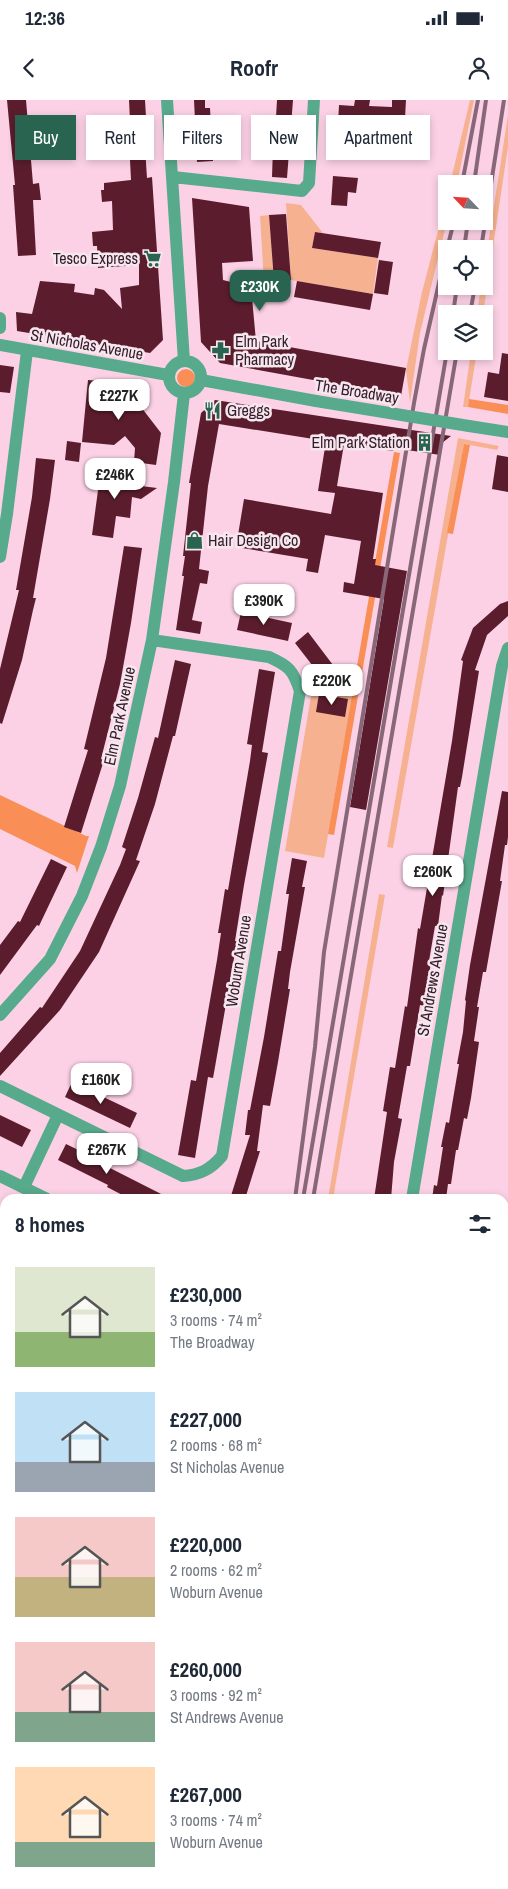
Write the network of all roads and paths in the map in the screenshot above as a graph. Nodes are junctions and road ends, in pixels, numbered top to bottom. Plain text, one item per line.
1 (168, 100) edge
2 (314, 100) edge
3 (173, 177) junction
4 (0, 318) edge
5 (0, 328) edge
6 (0, 345) edge
7 (28, 351) junction
8 (184, 361) junction
9 (168, 375) junction
10 (201, 380) junction
11 (184, 394) junction
12 (508, 432) edge
13 (0, 557) edge
14 (152, 640) junction
15 (508, 648) edge
16 (0, 1015) edge
17 (0, 1086) edge
18 (58, 1115) junction
19 (0, 1176) edge
20 (24, 1187) junction
21 (37, 1194) edge
22 (413, 1194) edge

1 - 3 street
2 - 3 street
3 - 8 street
4 - 5 street
6 - 7 street, St Nicholas Avenue
7 - 9 street, St Nicholas Avenue
7 - 13 street
8 - 9 street
8 - 10 street
9 - 11 street
10 - 11 street
10 - 12 street, The Broadway, bridge
11 - 14 street, Elm Park Avenue
14 - 16 street, Elm Park Avenue
14 - 18 street, Woburn Avenue
15 - 22 street, St Andrews Avenue
17 - 18 street, Woburn Avenue
18 - 20 street
19 - 20 street
20 - 21 street

